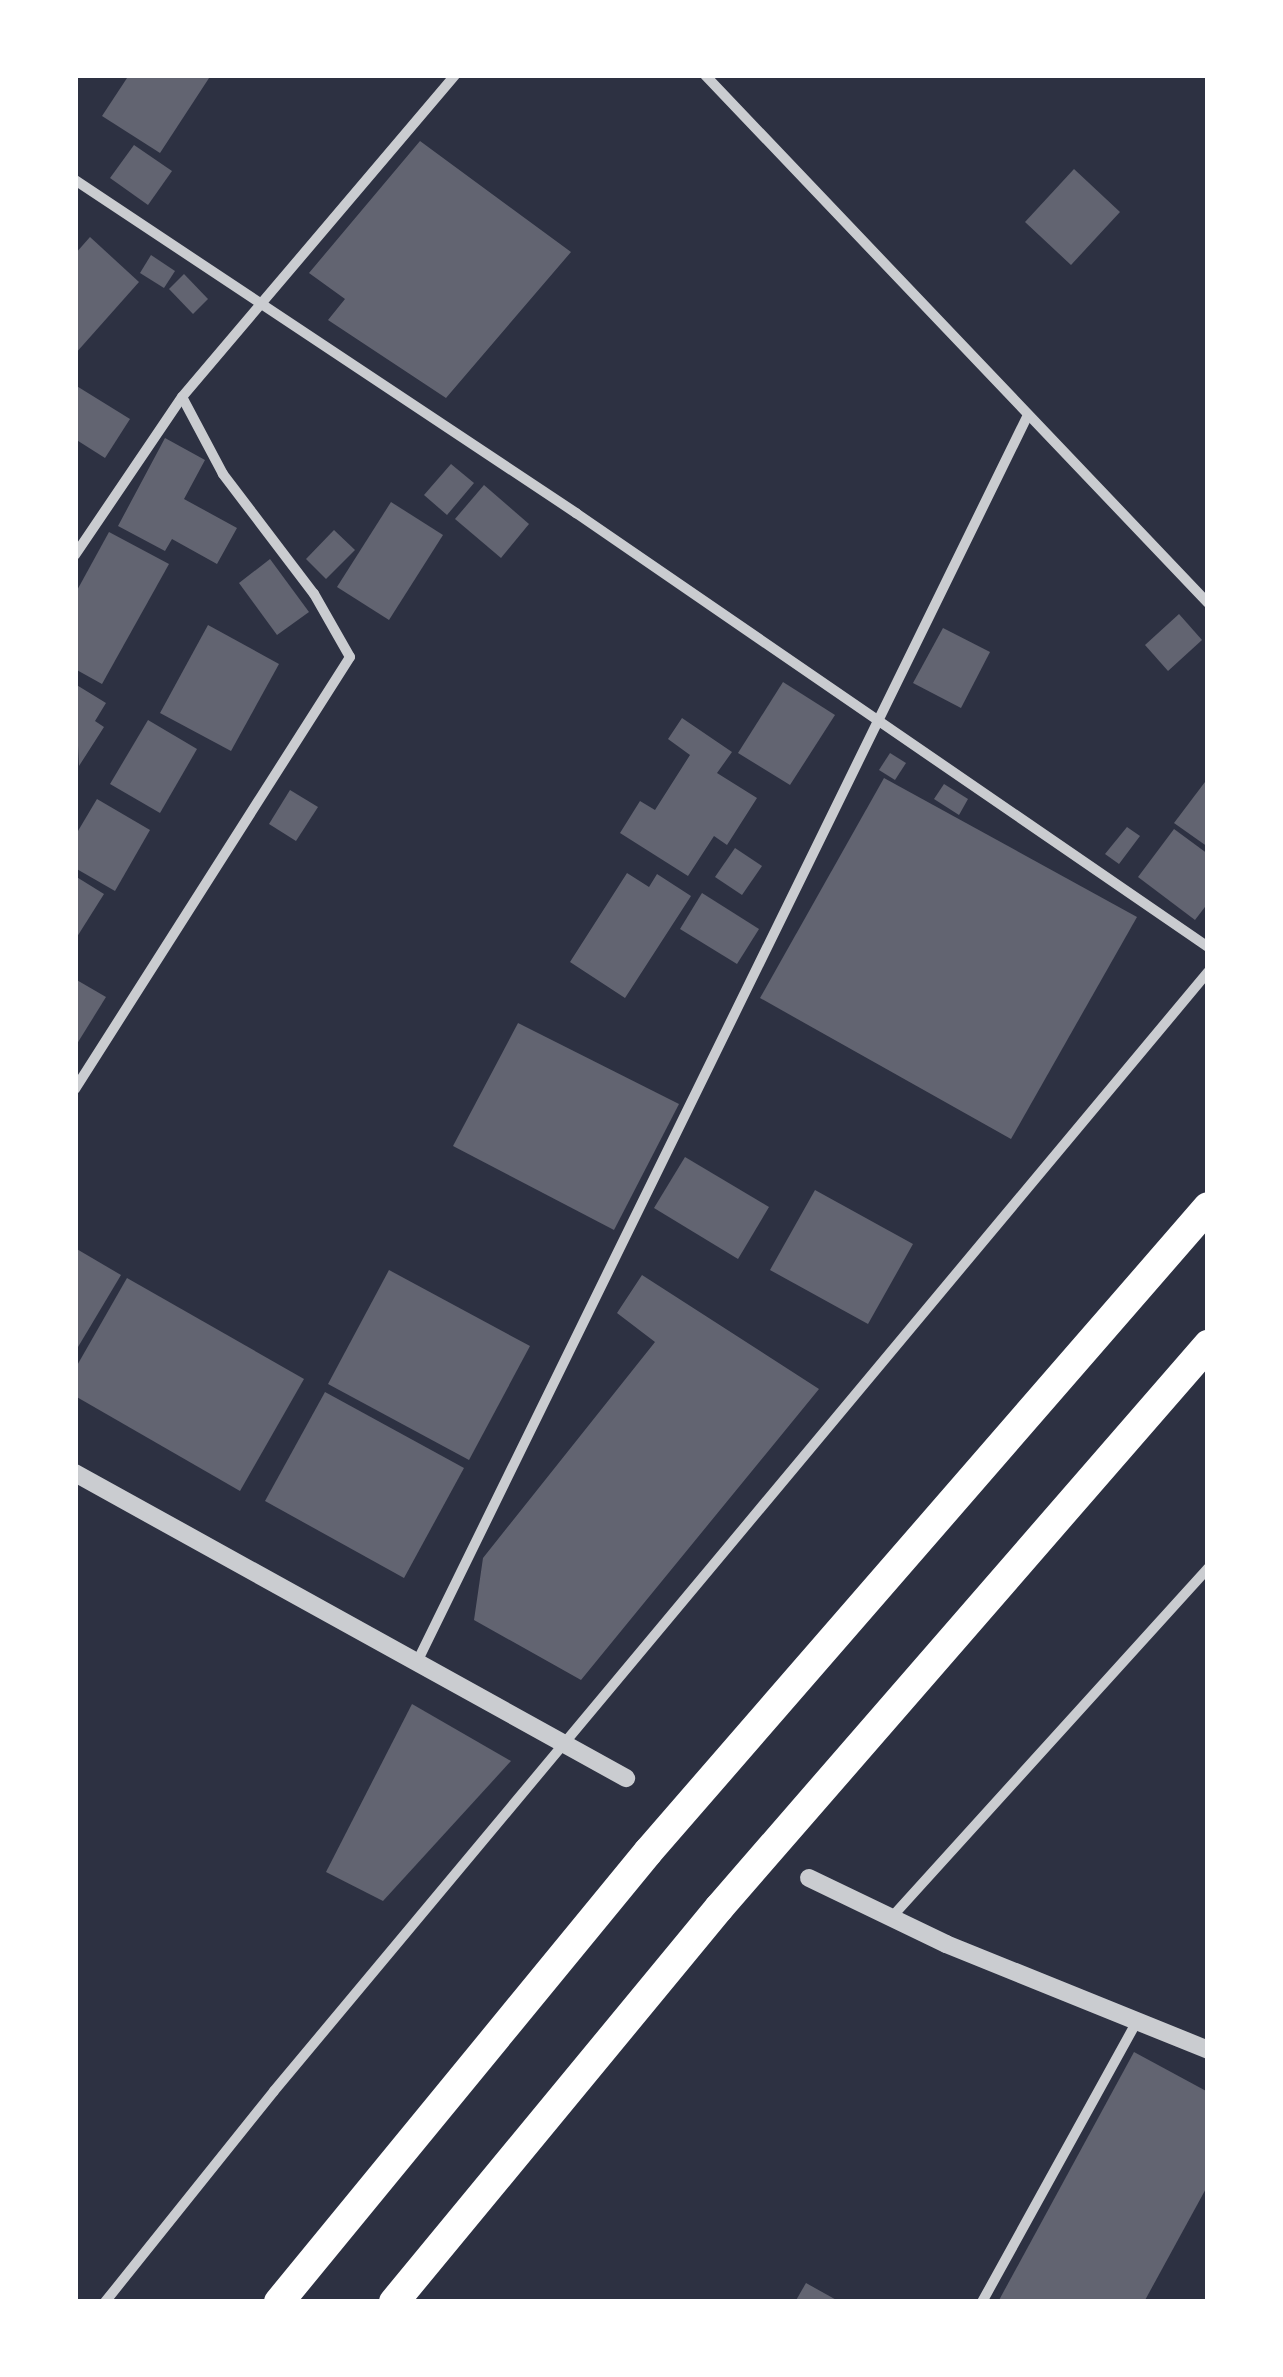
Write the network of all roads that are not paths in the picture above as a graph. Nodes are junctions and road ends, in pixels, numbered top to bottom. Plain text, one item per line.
1 (455, 75) edge
2 (705, 75) edge
3 (75, 180) edge
4 (264, 304) junction
5 (182, 397) junction
6 (1028, 415) junction
7 (75, 554) edge
8 (1208, 603) edge
9 (881, 721) junction
10 (1208, 947) edge
11 (1208, 972) edge
12 (75, 1089) edge
13 (1208, 1207) edge
14 (1208, 1346) edge
15 (75, 1474) edge
16 (1208, 1568) edge
17 (417, 1662) junction
18 (563, 1743) junction
19 (626, 1778) dead end
20 (810, 1878) dead end
21 (890, 1919) junction
22 (1137, 2021) junction
23 (1208, 2050) edge
24 (106, 2302) edge
25 (279, 2302) edge
26 (394, 2302) edge
27 (982, 2302) edge

1 - 4 street
2 - 6 street
3 - 4 street
4 - 5 street
4 - 9 street
5 - 7 street
5 - 12 street
6 - 8 street
6 - 9 street
9 - 10 street
9 - 17 street
11 - 18 street
13 - 25 highway
14 - 26 highway
15 - 17 street
16 - 21 street
17 - 18 street
18 - 19 street
18 - 24 street
20 - 21 street
21 - 22 street
22 - 23 street
22 - 27 street

